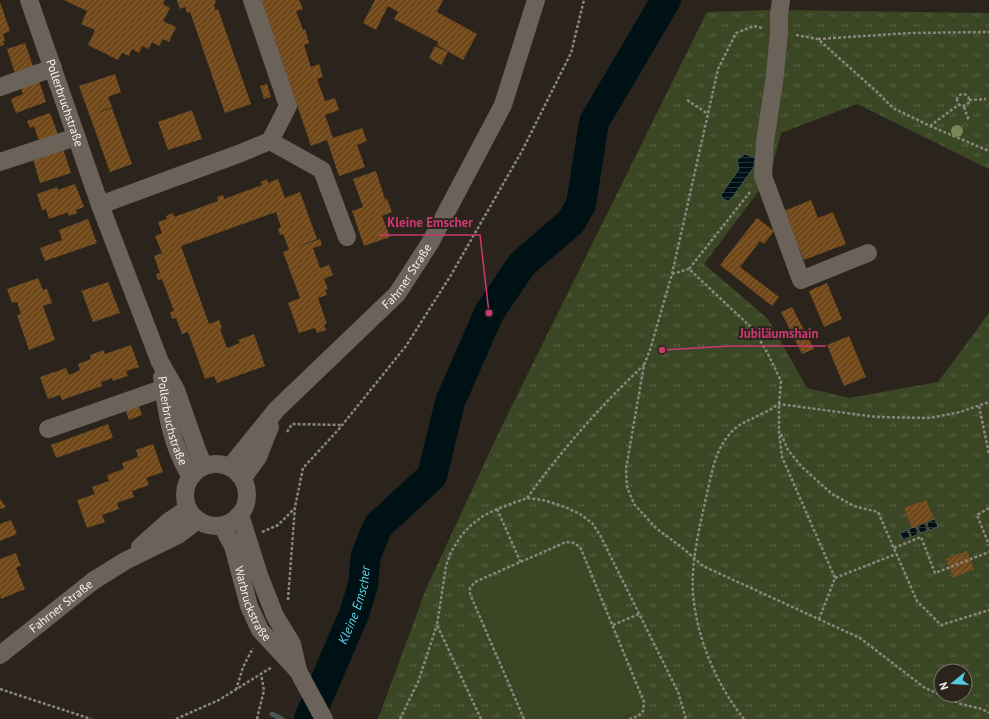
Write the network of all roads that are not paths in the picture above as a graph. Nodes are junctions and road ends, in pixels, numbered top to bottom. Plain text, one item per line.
1 (29, 0) edge
2 (252, 0) edge
3 (536, 0) edge
4 (781, 0) edge
5 (53, 68) junction
6 (0, 87) edge
7 (76, 137) junction
8 (270, 141) junction
9 (0, 162) edge
10 (100, 205) junction
11 (347, 237) dead end
12 (868, 253) dead end
13 (168, 387) junction
14 (48, 429) dead end
15 (197, 471) junction
16 (237, 473) junction
17 (192, 514) junction
18 (238, 516) junction
19 (222, 526) junction
20 (0, 655) edge
21 (292, 665) junction
22 (324, 719) edge

1 - 5 street, Pollerbruchstraße
2 - 8 street
3 - 16 street, Fahrner Straße
4 - 12 street
5 - 6 street
5 - 7 street, Pollerbruchstraße
7 - 9 street
7 - 10 street, Pollerbruchstraße
8 - 10 street
8 - 11 street
10 - 13 street, Pollerbruchstraße
13 - 14 street
13 - 15 street, Pollerbruchstraße
15 - 16 street
15 - 17 street
16 - 18 street
17 - 19 street
17 - 20 street, Fahrner Straße
18 - 19 street
18 - 21 street, Warbruckstraße
19 - 21 street, Warbruckstraße
21 - 22 street, Warbruckstraße

